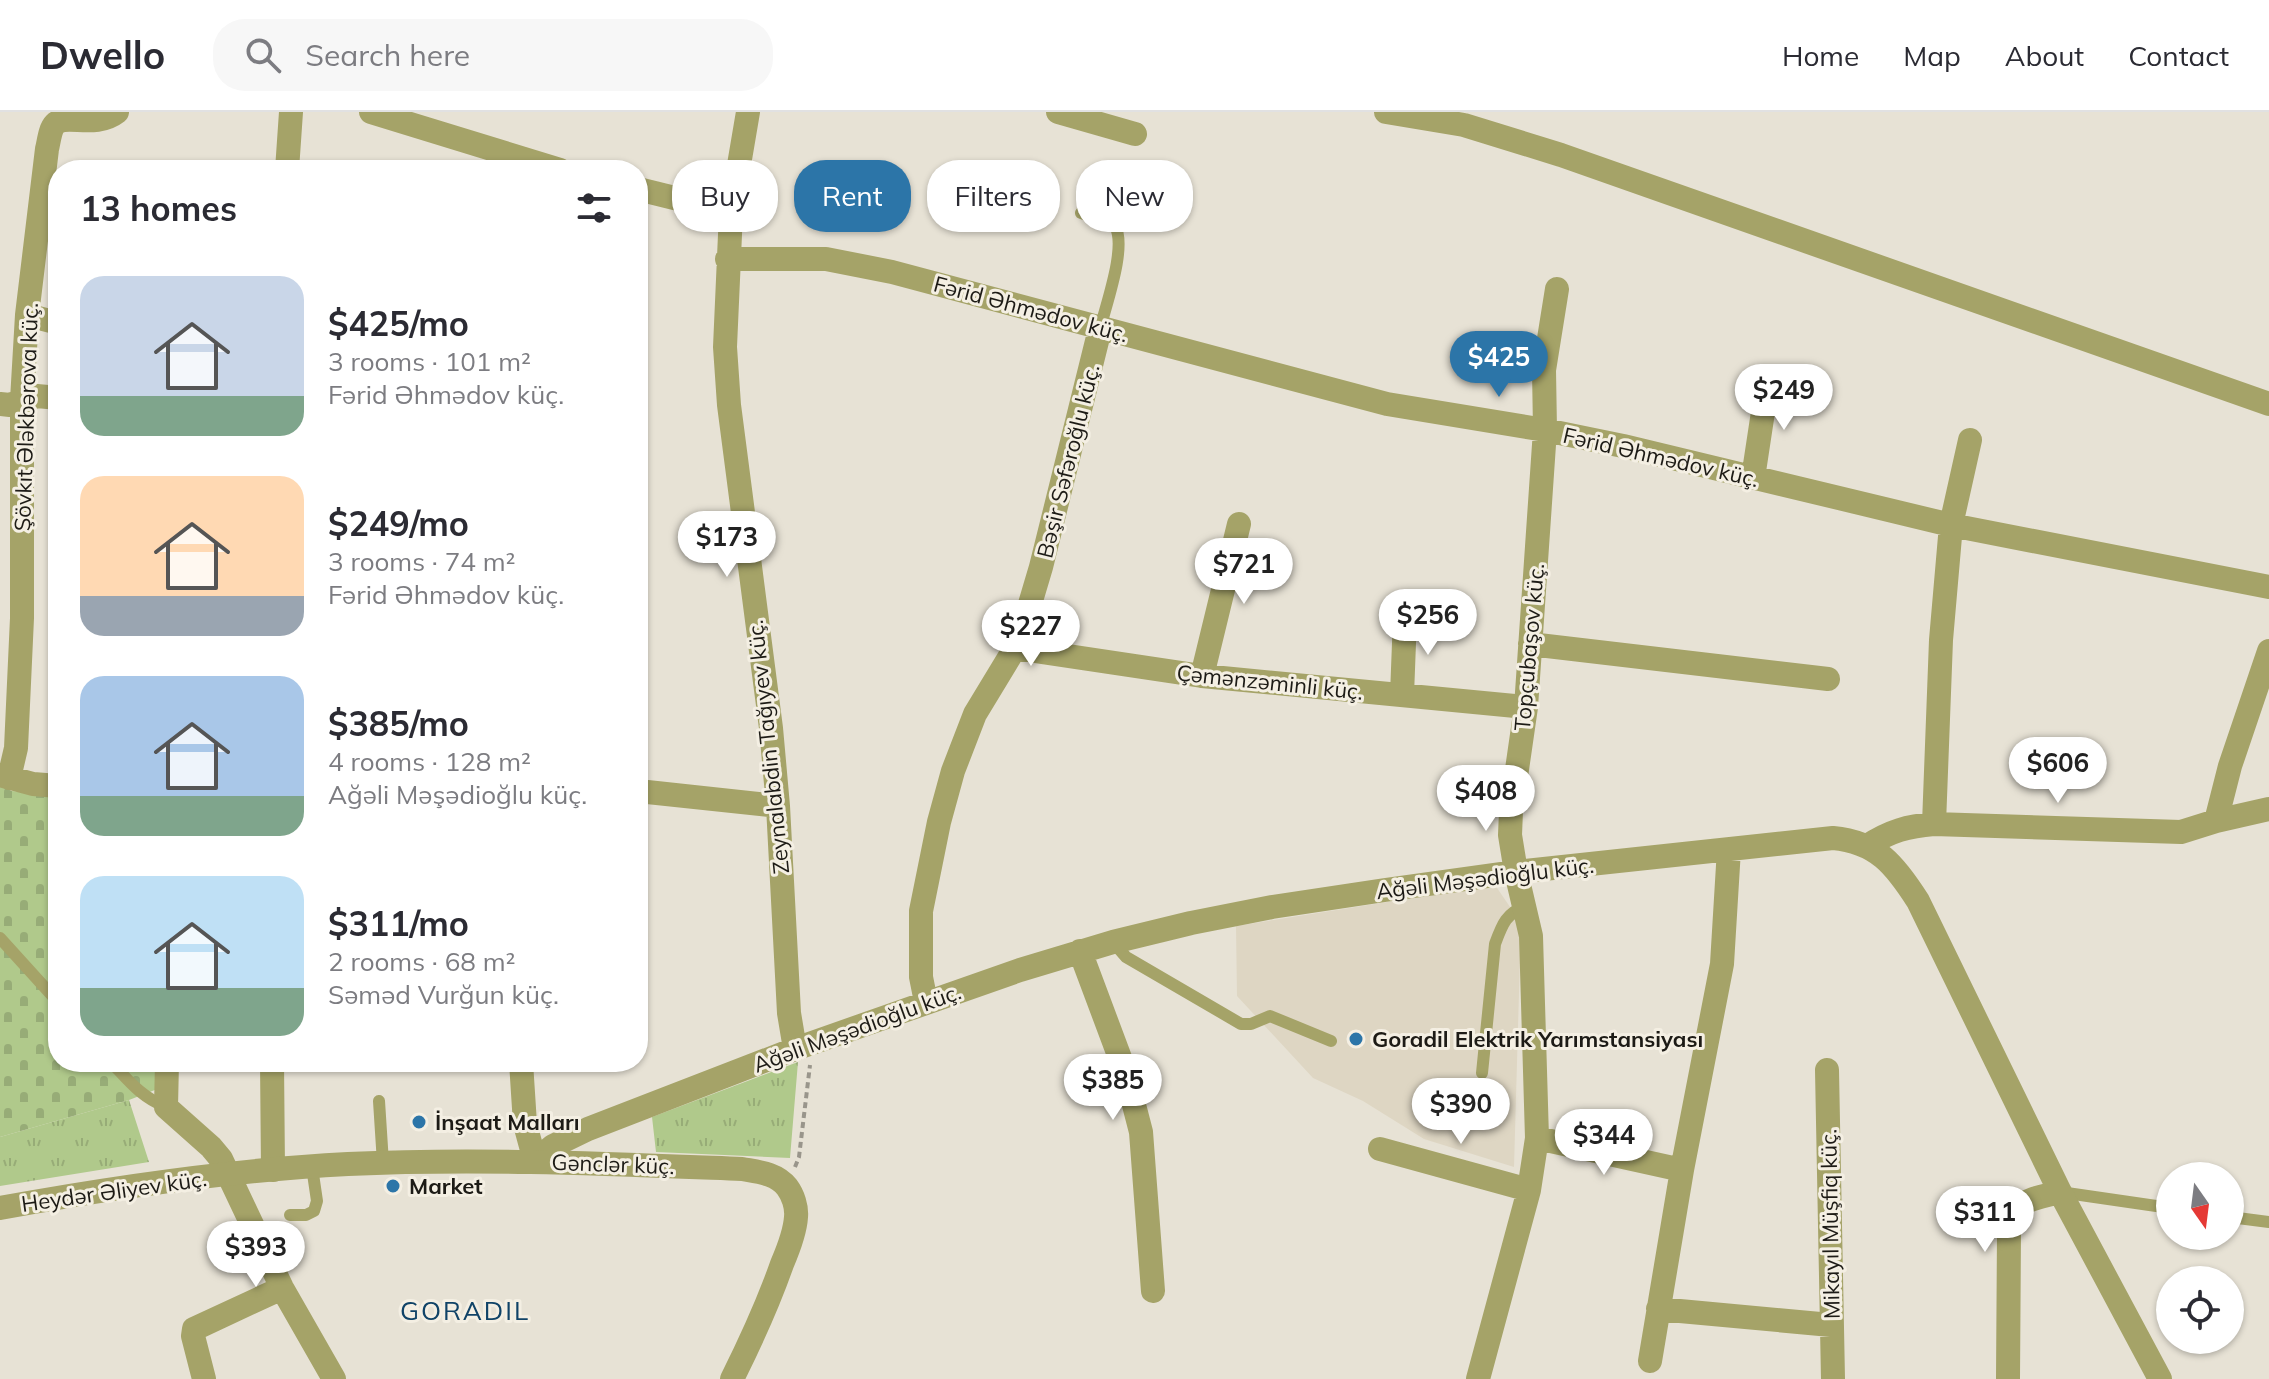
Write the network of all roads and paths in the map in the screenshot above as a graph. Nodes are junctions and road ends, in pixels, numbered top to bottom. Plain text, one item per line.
1 (117, 112) edge
2 (291, 112) edge
3 (371, 112) edge
4 (748, 112) edge
5 (1058, 112) edge
6 (1386, 112) edge
7 (1135, 134) dead end
8 (288, 160) edge
9 (511, 160) edge
10 (740, 160) edge
11 (648, 191) edge
12 (672, 197) edge
13 (729, 232) edge
14 (1119, 232) edge
15 (727, 259) junction
16 (1557, 289) dead end
17 (27, 315) junction
18 (48, 320) edge
19 (1100, 329) junction
20 (1768, 379) dead end
21 (48, 397) edge
22 (11, 402) edge
23 (2269, 404) edge
24 (1545, 430) junction
25 (1970, 440) dead end
26 (1753, 478) junction
27 (1239, 524) dead end
28 (1951, 525) junction
29 (2269, 587) edge
30 (1405, 617) dead end
31 (1530, 644) junction
32 (1015, 648) junction
33 (2269, 651) edge
34 (1202, 676) junction
35 (1828, 679) dead end
36 (1402, 695) junction
37 (1526, 707) junction
38 (4, 777) edge
39 (48, 785) edge
40 (648, 792) edge
41 (778, 806) junction
42 (2269, 809) edge
43 (2216, 821) junction
44 (1934, 824) junction
45 (1867, 846) junction
46 (1729, 849) junction
47 (1516, 872) junction
48 (1526, 906) junction
49 (0, 938) edge
50 (1113, 942) junction
51 (1080, 951) junction
52 (48, 991) edge
53 (926, 1002) junction
54 (1331, 1041) dead end
55 (799, 1047) junction
56 (1827, 1070) dead end
57 (120, 1072) edge
58 (167, 1072) edge
59 (272, 1072) edge
60 (522, 1072) edge
61 (1482, 1073) dead end
62 (379, 1101) dead end
63 (166, 1107) junction
64 (1537, 1138) junction
65 (1380, 1149) dead end
66 (535, 1161) junction
67 (383, 1163) junction
68 (312, 1167) junction
69 (273, 1170) junction
70 (1682, 1170) junction
71 (229, 1174) junction
72 (788, 1188) junction
73 (1529, 1190) junction
74 (2060, 1192) junction
75 (2156, 1206) edge
76 (0, 1208) edge
77 (290, 1215) dead end
78 (2244, 1219) edge
79 (2269, 1222) edge
80 (282, 1288) junction
81 (1153, 1291) dead end
82 (1658, 1309) junction
83 (1831, 1325) junction
84 (1650, 1361) dead end
85 (204, 1379) edge
86 (334, 1379) edge
87 (732, 1379) edge
88 (1478, 1379) edge
89 (1833, 1379) edge
90 (2008, 1379) edge
91 (2160, 1379) edge

1 - 17 street, Şövkıt Ələkbərova küç.
2 - 8 street
3 - 9 street
4 - 10 street, Zeynalabdin Tağıyev küç.
5 - 7 street
6 - 23 street
11 - 12 street
13 - 15 street, Zeynalabdin Tağıyev küç.
14 - 19 lane
15 - 19 street, Fərid Əhmədov küç.
15 - 41 street, Zeynalabdin Tağıyev küç.
16 - 24 street, Topçubaşov küç.
17 - 18 street
17 - 22 street, Şövkıt Ələkbərova küç.
19 - 24 street, Fərid Əhmədov küç.
19 - 32 street, Bəşir Səfəroğlu küç.
20 - 26 street
21 - 22 street
22 - 38 street, Şövkıt Ələkbərova küç.
24 - 26 street, Fərid Əhmədov küç.
24 - 31 street, Topçubaşov küç.
25 - 28 street
26 - 28 street, Fərid Əhmədov küç.
27 - 34 street
28 - 29 street, Fərid Əhmədov küç.
28 - 44 street
30 - 36 street
31 - 35 street
31 - 37 street, Topçubaşov küç.
32 - 34 street, Çəmənzəminli küç.
32 - 53 street, Bəşir Səfəroğlu küç.
33 - 43 street
34 - 36 street, Çəmənzəminli küç.
36 - 37 street, Çəmənzəminli küç.
37 - 47 street, Topçubaşov küç.
38 - 39 street
40 - 41 street
41 - 55 street, Zeynalabdin Tağıyev küç.
42 - 43 street
43 - 44 street
44 - 45 street
45 - 46 street, Ağəli Məşədioğlu küç.
45 - 74 street, Ağəli Məşədioğlu küç.
46 - 47 street, Ağəli Məşədioğlu küç.
46 - 70 street
47 - 48 street, Topçubaşov küç.
47 - 50 street, Ağəli Məşədioğlu küç.
48 - 61 lane
48 - 64 street, Topçubaşov küç.
49 - 52 lane
50 - 51 street, Ağəli Məşədioğlu küç.
50 - 54 lane
51 - 53 street, Ağəli Məşədioğlu küç.
51 - 81 street
53 - 55 street, Ağəli Məşədioğlu küç.
55 - 66 street, Ağəli Məşədioğlu küç.
55 - 72 path
56 - 83 street, Mikayıl Müşfiq küç.
57 - 63 lane
58 - 63 street
59 - 69 street
60 - 66 street
62 - 67 lane
63 - 71 street
64 - 70 street
64 - 73 street, Topçubaşov küç.
65 - 73 street
66 - 67 street, Gənclər küç.
66 - 72 street, Gənclər küç.
67 - 68 street, Gənclər küç.
68 - 69 street, Gənclər küç.
68 - 77 lane
69 - 71 street, Gənclər küç.
70 - 82 street
71 - 76 street, Heydər Əliyev küç.
71 - 80 street
72 - 87 street
73 - 88 street, Topçubaşov küç.
74 - 75 lane
74 - 90 street
74 - 91 street, Ağəli Məşədioğlu küç.
78 - 79 lane
80 - 85 street
80 - 86 street
82 - 83 street
82 - 84 street
83 - 89 street, Mikayıl Müşfiq küç.

